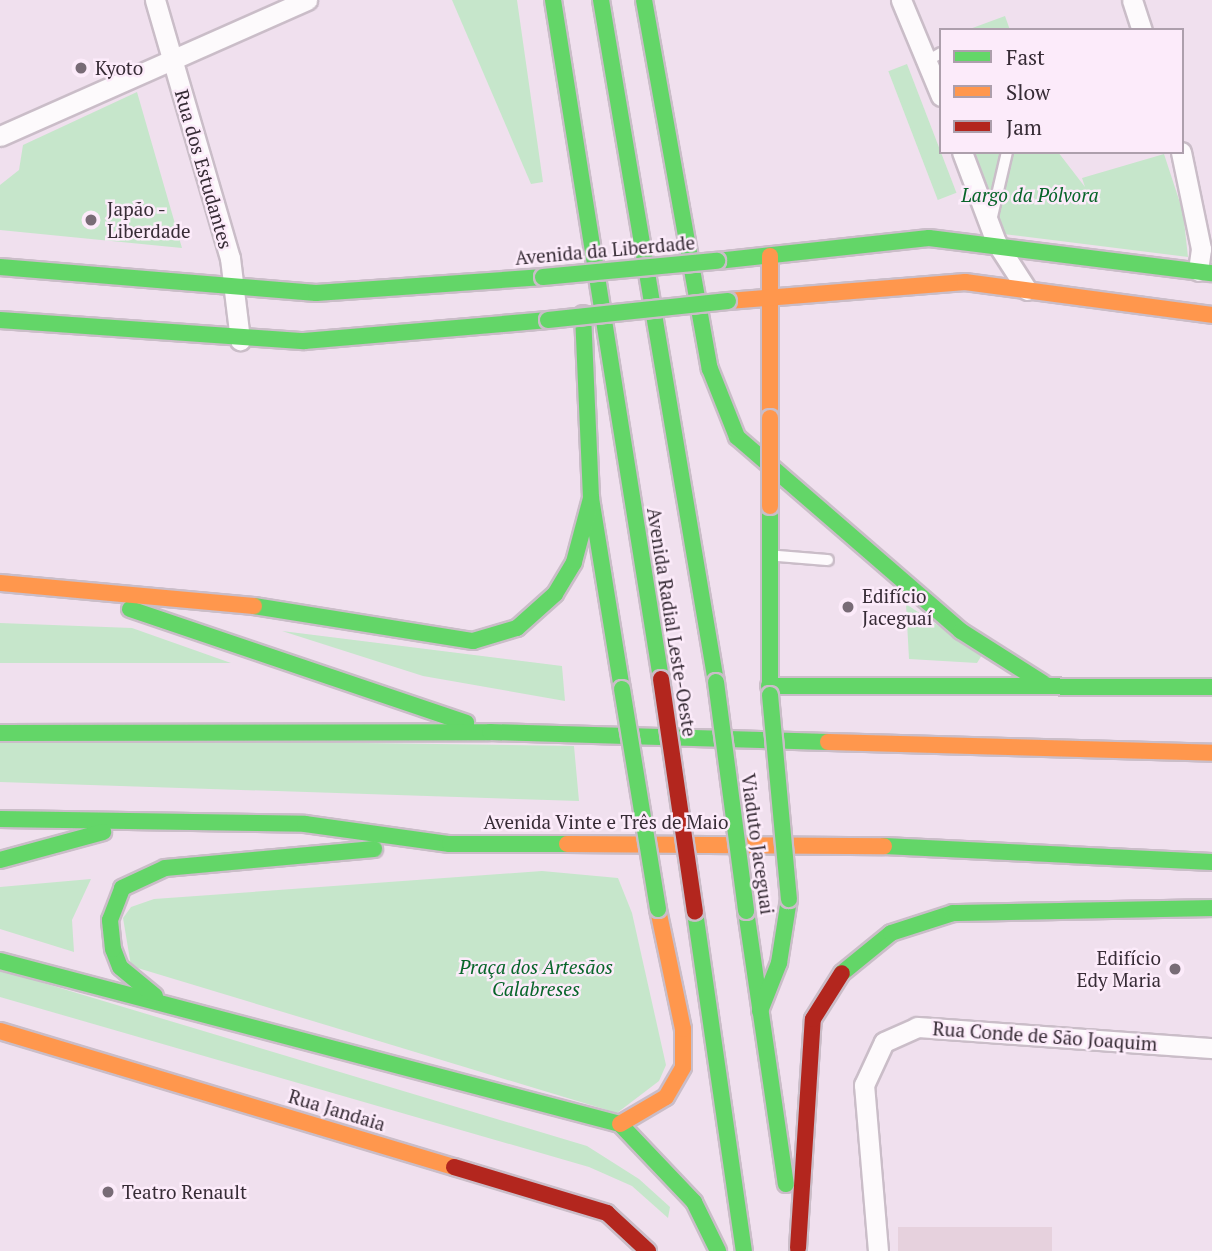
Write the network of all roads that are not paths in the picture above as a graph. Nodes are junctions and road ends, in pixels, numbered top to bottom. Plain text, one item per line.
1 (155, 0) edge
2 (307, 0) edge
3 (553, 0) edge
4 (601, 0) edge
5 (644, 0) edge
6 (901, 0) edge
7 (1132, 0) edge
8 (1141, 28) edge
9 (171, 57) junction
10 (934, 57) edge
11 (939, 85) edge
12 (0, 136) edge
13 (963, 154) edge
14 (1007, 154) edge
15 (1181, 154) edge
16 (582, 187) junction
17 (993, 234) junction
18 (770, 256) junction
19 (0, 267) edge
20 (1205, 272) edge
21 (1027, 290) junction
22 (235, 291) junction
23 (770, 297) junction
24 (1212, 315) edge
25 (0, 320) edge
26 (240, 340) junction
27 (591, 498) junction
28 (770, 555) junction
29 (828, 559) dead end
30 (0, 583) edge
31 (54, 588) junction
32 (716, 682) joint
33 (1043, 683) junction
34 (1212, 687) edge
35 (769, 691) junction
36 (490, 732) junction
37 (0, 733) edge
38 (1212, 753) edge
39 (0, 819) edge
40 (144, 821) junction
41 (450, 844) junction
42 (0, 860) edge
43 (1212, 862) edge
44 (1212, 908) edge
45 (0, 961) edge
46 (158, 999) junction
47 (760, 1012) junction
48 (0, 1031) edge
49 (1212, 1048) edge
50 (620, 1124) junction
51 (798, 1250) edge
52 (648, 1251) edge
53 (718, 1251) edge
54 (744, 1251) edge
55 (878, 1251) edge

1 - 9 street, Rua dos Estudantes
2 - 9 street
3 - 16 main road, Avenida Radial Leste-Oeste
4 - 32 main road, Avenida Radial Leste-Oeste
5 - 33 main road
6 - 10 street
7 - 8 street
9 - 12 street
9 - 22 street, Rua dos Estudantes
10 - 11 street
13 - 17 street
14 - 17 lane
15 - 20 street
16 - 27 main road
16 - 54 main road, Avenida Radial Leste-Oeste, bridge
17 - 18 main road, Avenida da Liberdade
17 - 20 main road, Avenida da Liberdade
17 - 21 street
18 - 22 main road, Avenida da Liberdade, bridge
18 - 23 main road
19 - 22 main road, Avenida da Liberdade
21 - 23 main road
21 - 24 main road
22 - 26 street, Rua dos Estudantes
23 - 26 main road, bridge
23 - 28 main road, bridge
25 - 26 main road
27 - 31 main road
27 - 50 main road, bridge
28 - 29 lane
28 - 35 main road
30 - 31 main road
31 - 36 main road
32 - 47 main road, Viaduto Jaceguai, bridge
33 - 34 main road
33 - 35 main road
35 - 47 main road, bridge
36 - 37 main road
36 - 38 main road
39 - 40 main road, Avenida Vinte e Três de Maio
40 - 41 main road, Avenida Vinte e Três de Maio
40 - 42 main road
41 - 43 main road, Avenida Vinte e Três de Maio
41 - 46 main road
44 - 51 main road
45 - 46 main road
46 - 50 main road
47 - 51 main road
48 - 52 main road, Rua Jandaia
49 - 55 street, Rua Conde de São Joaquim
50 - 53 main road

